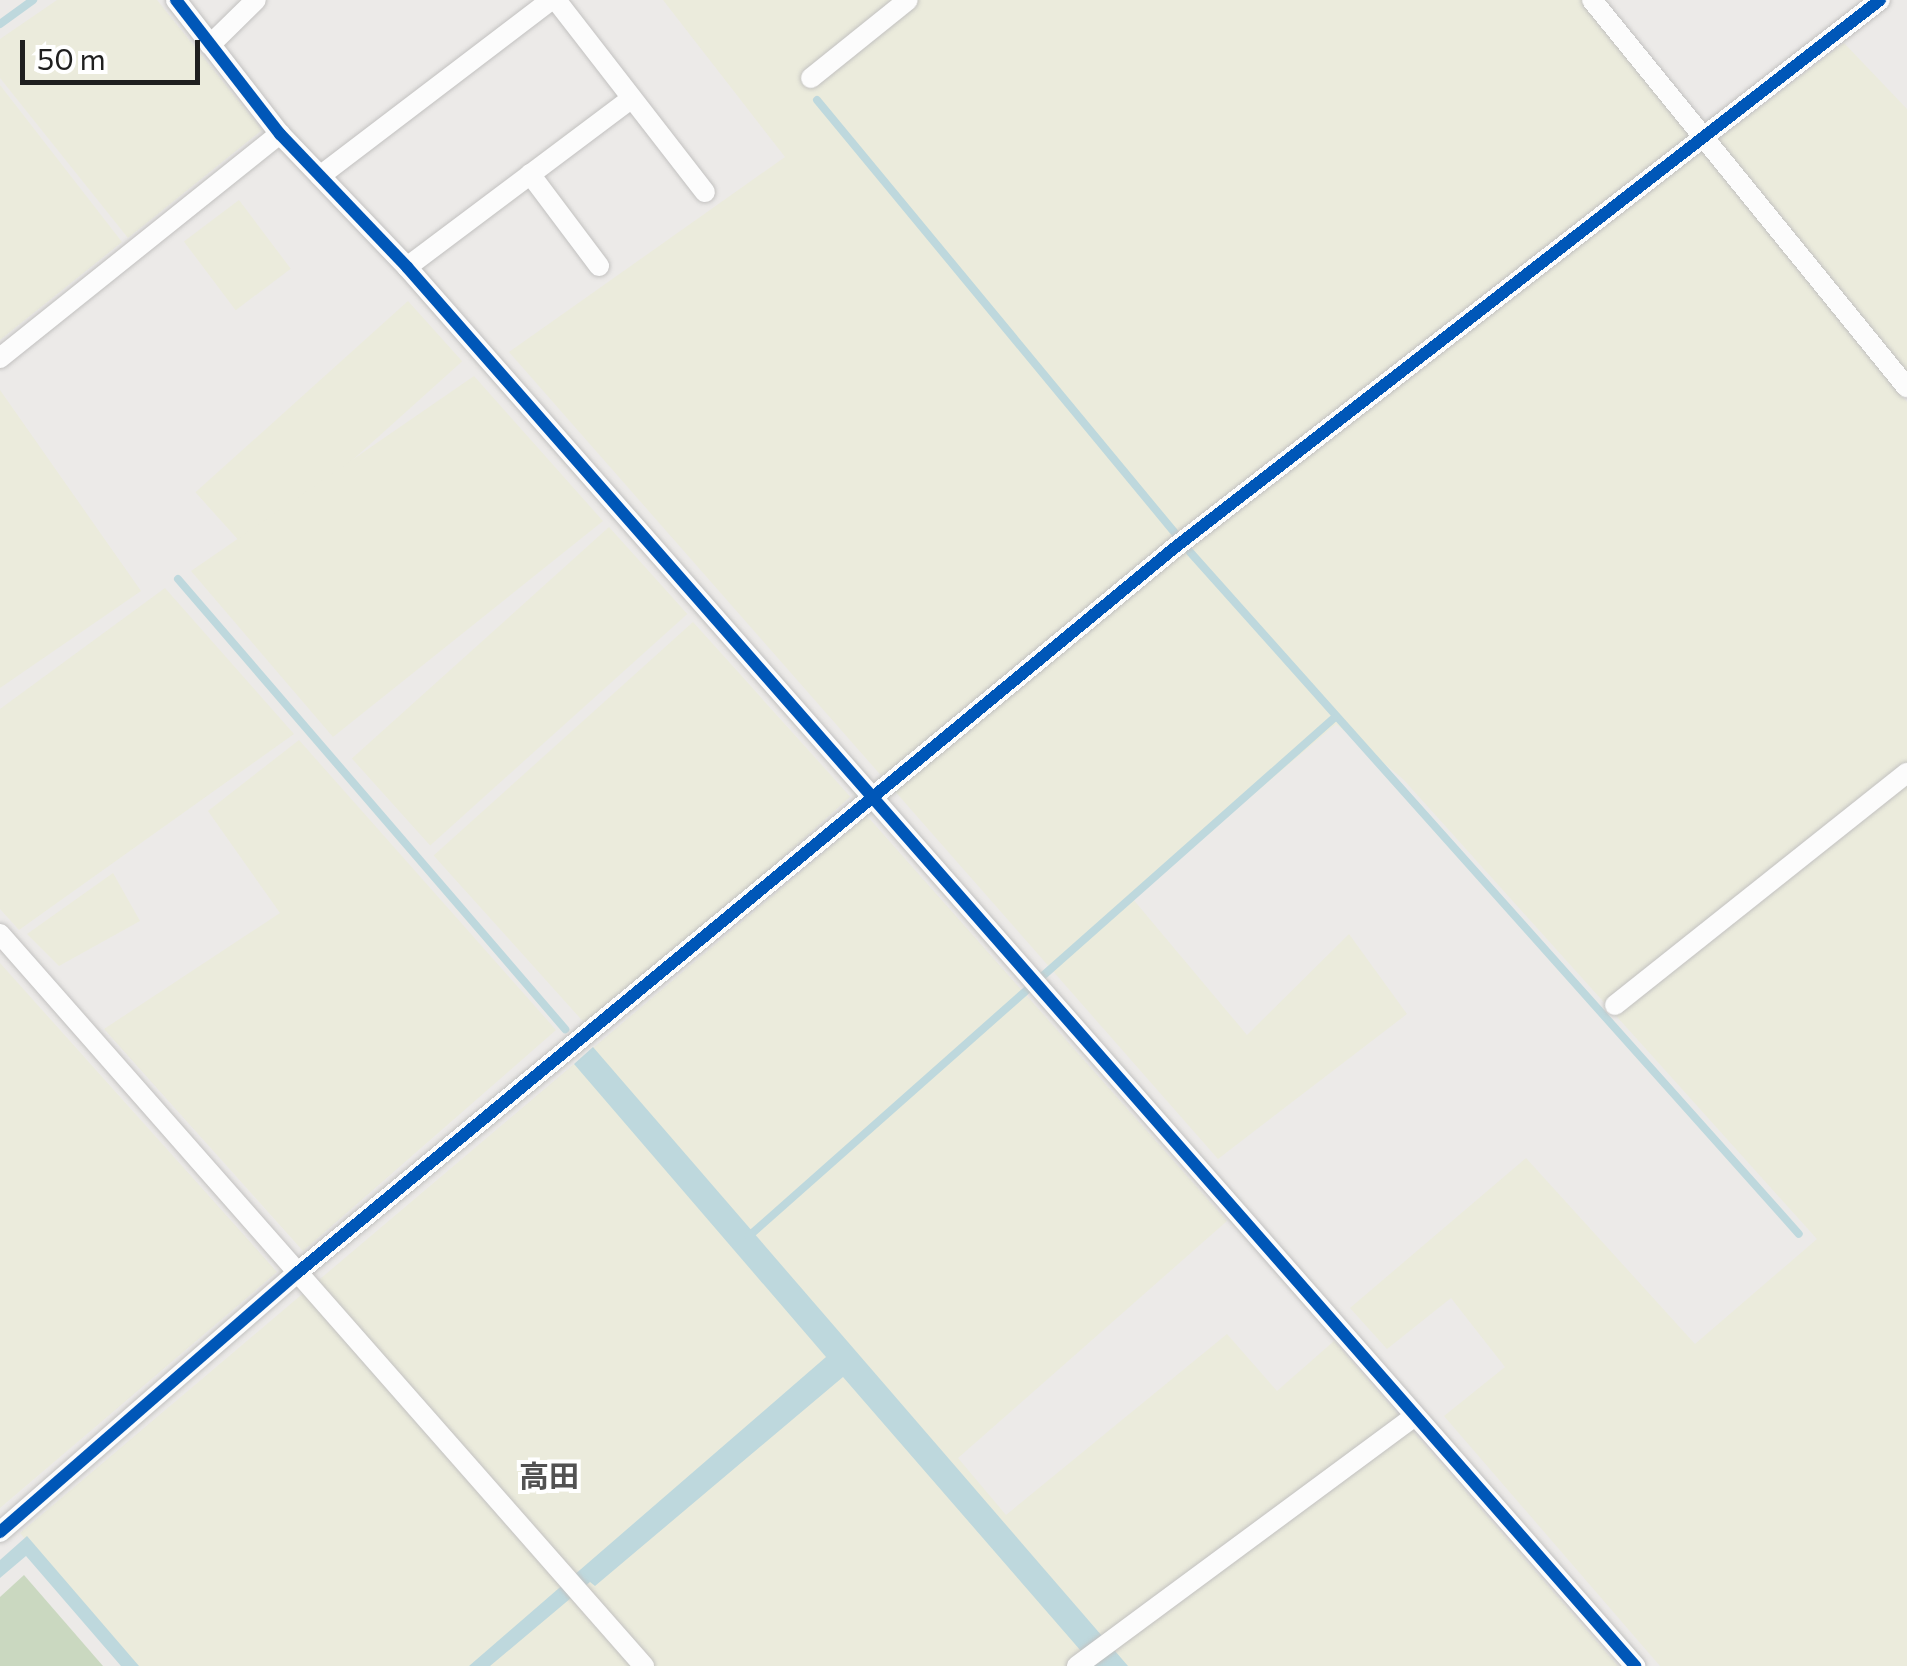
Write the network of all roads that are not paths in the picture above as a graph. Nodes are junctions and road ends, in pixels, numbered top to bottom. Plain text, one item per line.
1 (176, 0) edge
2 (256, 0) edge
3 (554, 0) edge
4 (908, 0) edge
5 (1592, 0) edge
6 (1880, 0) edge
7 (210, 44) junction
8 (811, 78) dead end
9 (632, 98) junction
10 (280, 134) junction
11 (1704, 136) junction
12 (530, 174) junction
13 (320, 176) junction
14 (704, 192) dead end
15 (599, 266) dead end
16 (406, 267) junction
17 (0, 358) edge
18 (1907, 386) edge
19 (1907, 772) edge
20 (872, 798) junction
21 (0, 934) edge
22 (1615, 1005) dead end
23 (297, 1273) junction
24 (1415, 1416) junction
25 (0, 1532) edge
26 (1080, 1664) edge
27 (644, 1666) edge
28 (1635, 1666) edge

1 - 7 street
2 - 7 street
3 - 9 street
3 - 13 street
4 - 8 street
5 - 11 street
6 - 11 street
7 - 10 street
9 - 12 street
9 - 14 street
10 - 13 street
10 - 17 street
11 - 18 street
11 - 20 street
12 - 15 street
12 - 16 street
13 - 16 street
16 - 20 street
19 - 22 street
20 - 23 street
20 - 24 street
21 - 23 street
23 - 25 street
23 - 27 street
24 - 26 street
24 - 28 street

